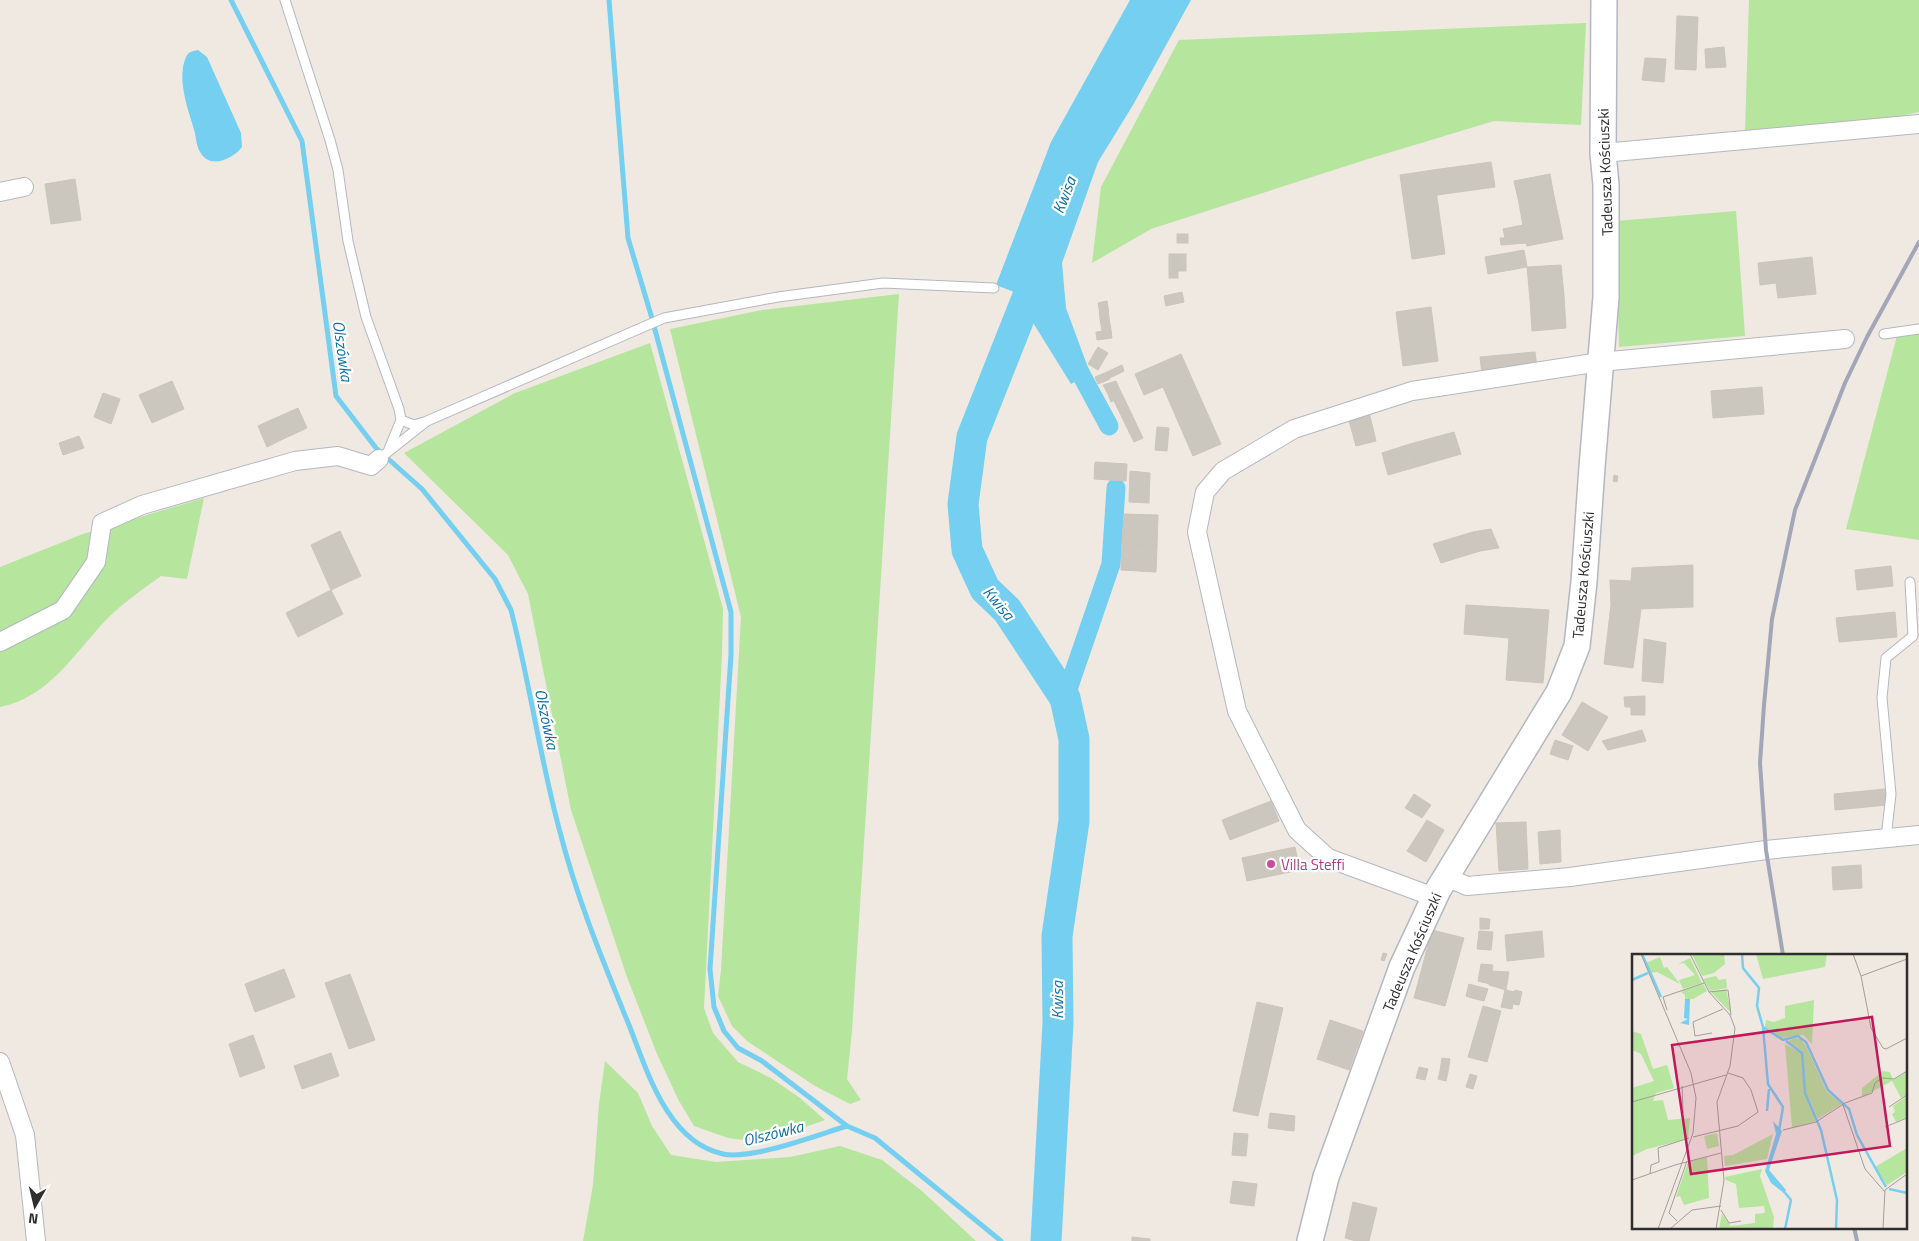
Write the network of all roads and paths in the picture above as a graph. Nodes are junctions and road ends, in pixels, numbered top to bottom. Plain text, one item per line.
1 (285, 0) edge
2 (1604, 0) edge
3 (1919, 124) edge
4 (1603, 153) junction
5 (24, 187) dead end
6 (0, 192) edge
7 (994, 288) dead end
8 (1919, 329) edge
9 (1884, 334) dead end
10 (1845, 339) dead end
11 (1600, 362) junction
12 (401, 420) junction
13 (427, 421) junction
14 (384, 455) junction
15 (1910, 582) dead end
16 (0, 642) edge
17 (1919, 835) edge
18 (1886, 838) junction
19 (1440, 887) junction
20 (0, 1062) edge
21 (36, 1241) edge
22 (1310, 1241) edge

1 - 12 lane
2 - 4 main road, Tadeusza Kościuszki
3 - 4 street
4 - 11 main road, Tadeusza Kościuszki
5 - 6 street
7 - 13 lane
8 - 9 lane
10 - 11 street
11 - 19 main road, Tadeusza Kościuszki
11 - 19 street
12 - 13 lane
12 - 14 lane
13 - 14 lane
14 - 16 street
15 - 18 lane
17 - 18 street
18 - 19 street
19 - 22 main road, Tadeusza Kościuszki
20 - 21 street

